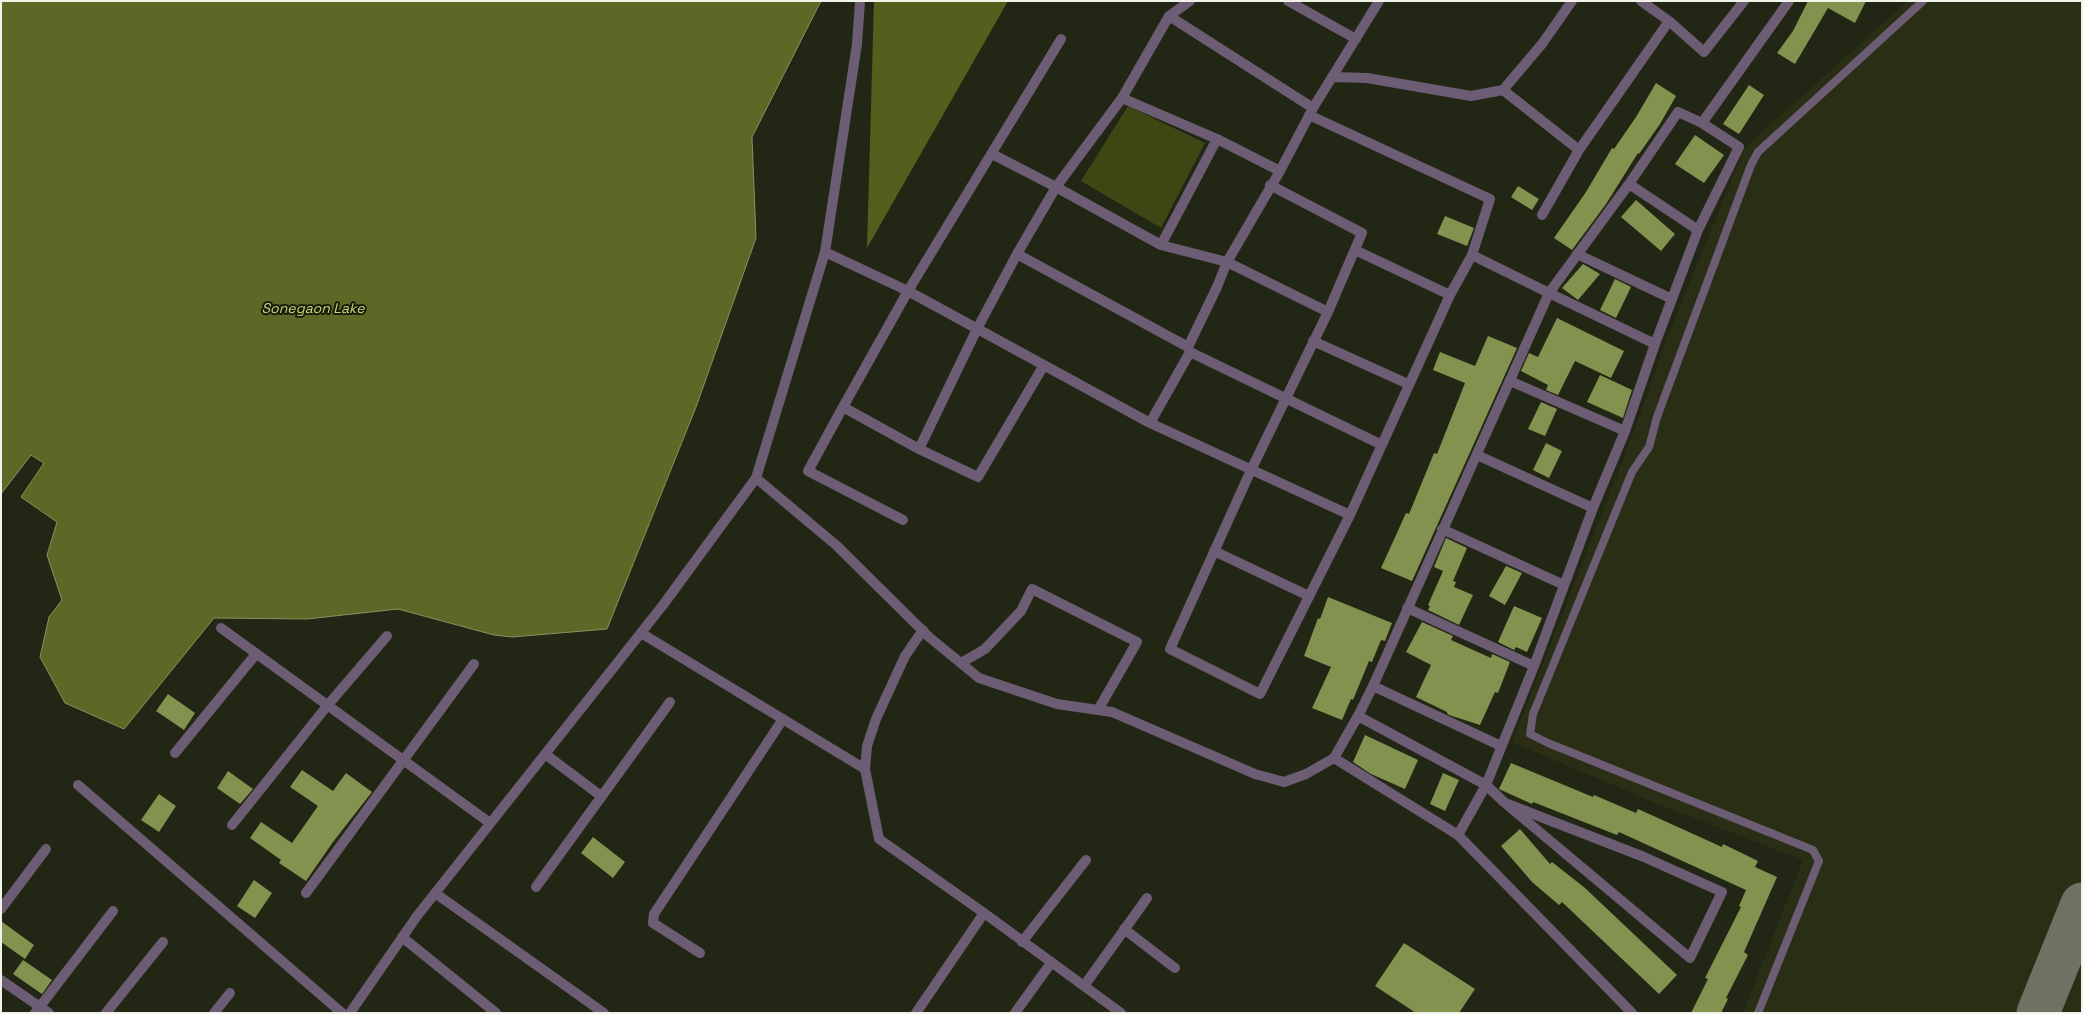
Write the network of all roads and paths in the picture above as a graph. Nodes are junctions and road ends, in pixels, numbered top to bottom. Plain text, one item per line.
1 (860, 1) edge
2 (1190, 1) edge
3 (1288, 1) edge
4 (1379, 1) edge
5 (1572, 1) edge
6 (1641, 1) edge
7 (1744, 1) edge
8 (1789, 1) edge
9 (1923, 1) edge
10 (1169, 16) junction
11 (1669, 22) junction
12 (1061, 39) dead end
13 (1356, 39) junction
14 (1332, 77) junction
15 (1502, 90) junction
16 (1122, 98) junction
17 (1311, 112) junction
18 (1702, 123) junction
19 (1217, 139) junction
20 (1579, 150) junction
21 (992, 154) junction
22 (1280, 171) junction
23 (1629, 184) junction
24 (1270, 185) junction
25 (1056, 187) junction
26 (1542, 215) dead end
27 (1698, 230) junction
28 (1161, 245) junction
29 (1355, 250) junction
30 (825, 252) junction
31 (1017, 254) junction
32 (1577, 254) junction
33 (1472, 255) junction
34 (1227, 262) junction
35 (908, 290) junction
36 (1549, 293) junction
37 (1450, 295) junction
38 (1672, 299) junction
39 (1328, 312) junction
40 (977, 329) junction
41 (1313, 341) junction
42 (1655, 344) junction
43 (1189, 349) junction
44 (1044, 365) junction
45 (1510, 381) junction
46 (1408, 384) junction
47 (1286, 398) junction
48 (844, 407) junction
49 (1150, 423) junction
50 (1624, 431) junction
51 (1382, 445) junction
52 (919, 449) junction
53 (1477, 455) junction
54 (1252, 468) junction
55 (756, 478) junction
56 (1593, 508) junction
57 (1350, 515) junction
58 (903, 520) dead end
59 (1442, 529) junction
60 (1214, 551) junction
61 (1564, 585) junction
62 (1309, 596) junction
63 (1407, 608) junction
64 (221, 628) dead end
65 (923, 630) junction
66 (641, 632) junction
67 (387, 636) dead end
68 (256, 654) junction
69 (961, 663) junction
70 (474, 664) dead end
71 (1534, 666) junction
72 (1373, 686) junction
73 (670, 702) dead end
74 (327, 706) junction
75 (1098, 710) junction
76 (1358, 716) junction
77 (783, 719) junction
78 (1501, 746) junction
79 (175, 753) dead end
80 (545, 754) junction
81 (1334, 758) junction
82 (404, 761) junction
83 (865, 769) junction
84 (78, 785) dead end
85 (1486, 785) junction
86 (601, 796) junction
87 (1505, 803) junction
88 (490, 823) junction
89 (232, 825) dead end
90 (1458, 835) junction
91 (46, 849) dead end
92 (1086, 860) dead end
93 (536, 887) dead end
94 (306, 892) dead end
95 (435, 893) junction
96 (1147, 898) dead end
97 (1, 909) edge
98 (113, 911) dead end
99 (984, 913) junction
100 (1124, 929) junction
101 (402, 937) junction
102 (163, 942) dead end
103 (1022, 942) junction
104 (700, 953) dead end
105 (1051, 963) junction
106 (1175, 968) dead end
107 (1, 980) edge
108 (1084, 986) junction
109 (230, 993) dead end
110 (38, 1010) edge
111 (1115, 1011) edge
112 (354, 1012) edge
113 (49, 1013) edge
114 (106, 1013) edge
115 (214, 1013) edge
116 (342, 1013) edge
117 (496, 1013) edge
118 (604, 1013) edge
119 (916, 1013) edge
120 (1015, 1013) edge
121 (1632, 1013) edge
122 (1758, 1013) edge

1 - 30 street
2 - 10 street
3 - 13 street
4 - 13 street
5 - 15 street
6 - 11 street
7 - 11 street
8 - 18 street
9 - 122 lane
10 - 16 street
10 - 17 street
11 - 20 street
12 - 21 street
13 - 14 street
14 - 15 street
14 - 17 street
15 - 20 street
16 - 19 street
16 - 25 street
17 - 22 street
17 - 33 street
18 - 23 street
18 - 27 street
19 - 22 street
19 - 28 street
20 - 26 street
21 - 25 street
21 - 35 street
22 - 24 street
23 - 27 street
23 - 32 street
24 - 29 street
24 - 34 street
25 - 28 street
25 - 31 street
27 - 38 street
28 - 34 street
29 - 37 street
29 - 39 street
30 - 35 street
30 - 55 street
31 - 40 street
31 - 43 street
32 - 36 street
32 - 38 street
33 - 36 street
33 - 37 street
34 - 39 street
34 - 43 street
35 - 40 street
35 - 48 street
36 - 42 street
36 - 45 street
37 - 46 street
38 - 42 street
39 - 41 street
40 - 44 street
40 - 52 street
41 - 46 street
41 - 47 street
42 - 50 street
43 - 47 street
43 - 49 street
44 - 49 street
44 - 52 street
45 - 50 street
45 - 53 street
46 - 51 street
47 - 51 street
47 - 54 street
48 - 52 street
48 - 58 street
49 - 54 street
50 - 56 street
51 - 57 street
53 - 56 street
53 - 59 street
54 - 57 street
54 - 60 street
55 - 65 street
55 - 66 street
56 - 61 street
57 - 62 street
59 - 61 street
59 - 63 street
60 - 62 street
60 - 62 street
61 - 71 street
63 - 71 street
63 - 72 street
64 - 68 street
65 - 69 street
65 - 83 street
66 - 77 street
66 - 80 street
67 - 74 street
68 - 74 street
68 - 79 street
69 - 75 street
69 - 75 street
70 - 82 street
71 - 78 street
72 - 76 street
72 - 78 street
73 - 86 street
74 - 82 street
74 - 89 street
75 - 81 street
76 - 81 street
76 - 85 street
77 - 83 street
77 - 104 street
78 - 85 street
80 - 86 street
80 - 88 street
81 - 90 street
82 - 88 street
82 - 94 street
83 - 99 street
84 - 116 street
85 - 87 street
85 - 90 street
86 - 93 street
87 - 87 street
88 - 95 street
90 - 121 street
91 - 97 street
92 - 103 street
95 - 101 street
95 - 118 street
96 - 100 street
98 - 110 street
99 - 103 street
99 - 119 street
100 - 106 street
100 - 108 street
101 - 112 street
101 - 117 street
102 - 114 street
103 - 105 street
105 - 108 street
105 - 120 street
107 - 110 street
108 - 111 street
109 - 115 street
110 - 113 street

